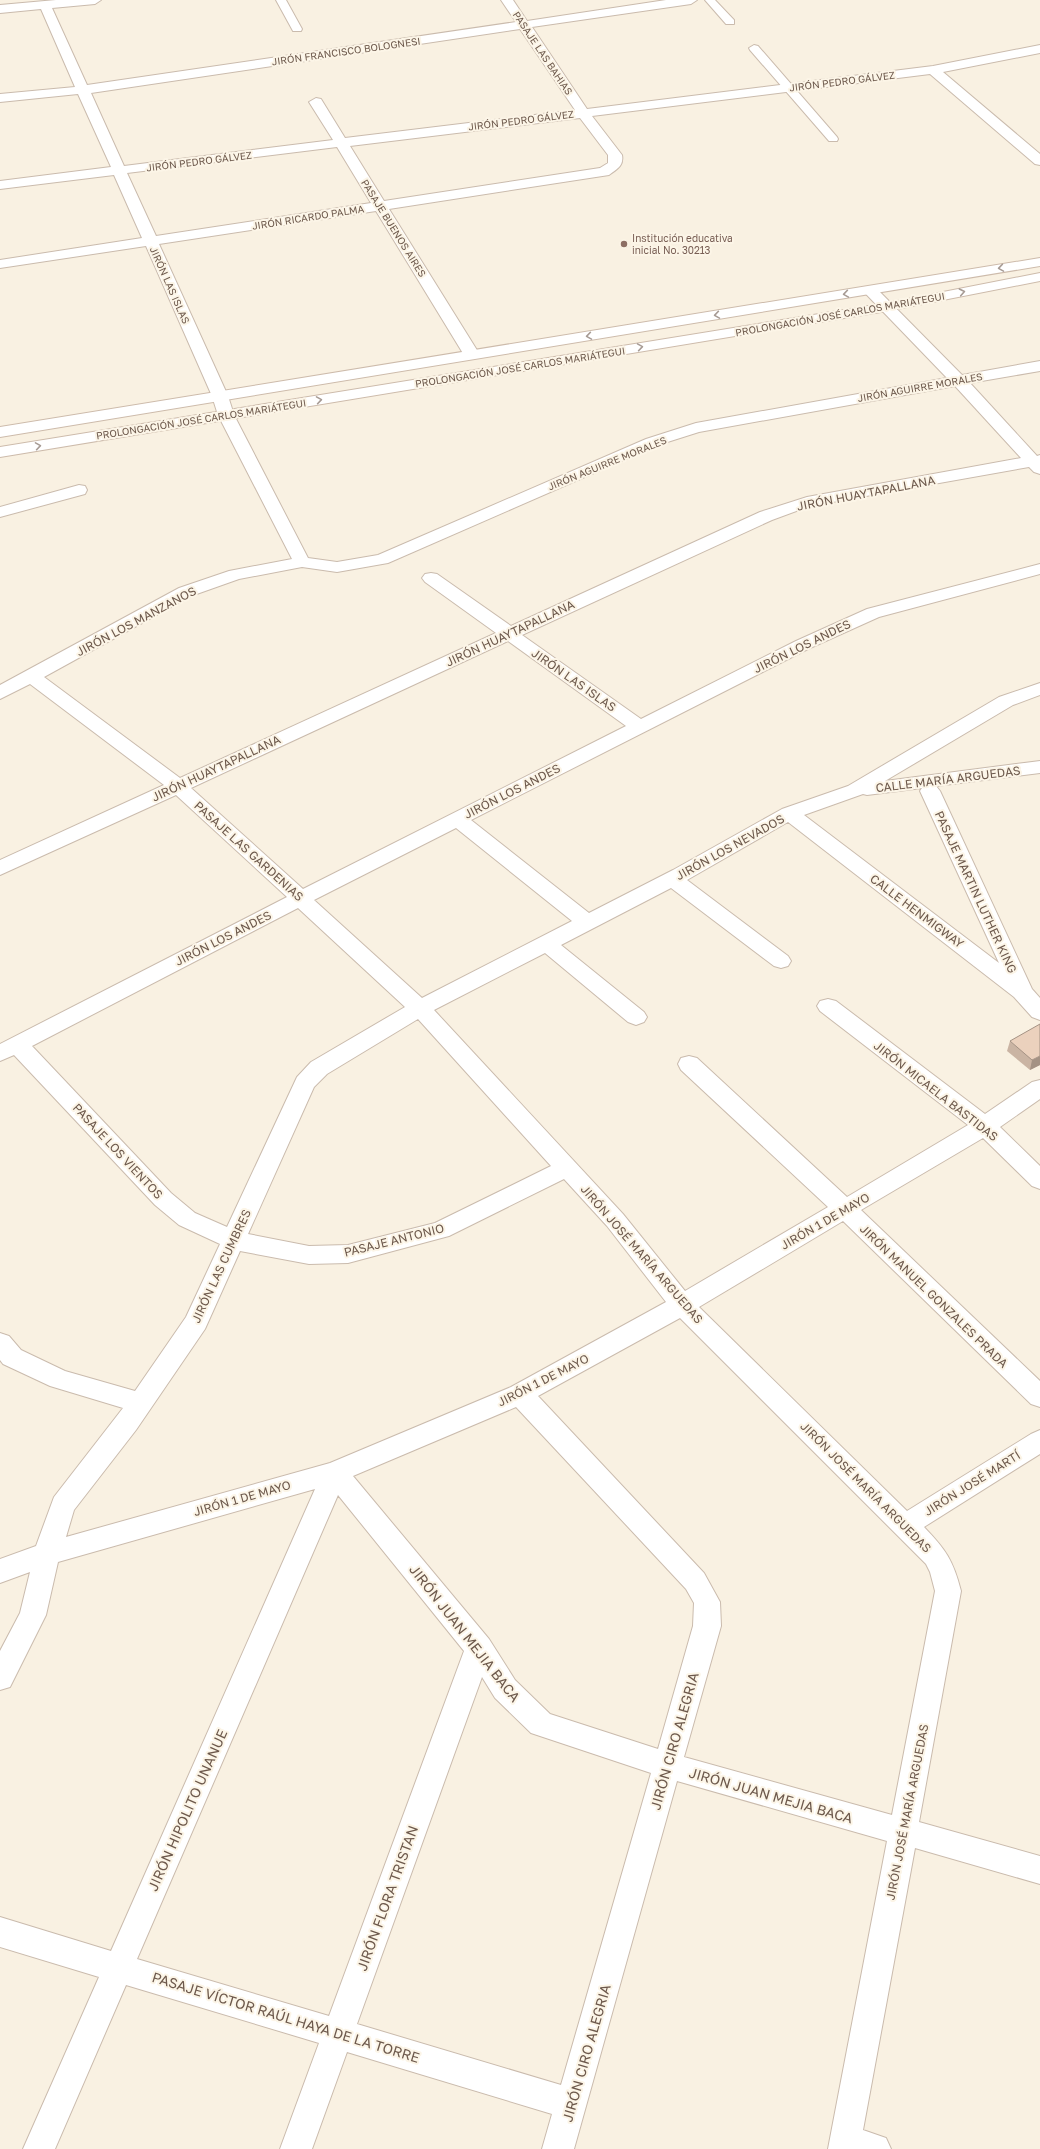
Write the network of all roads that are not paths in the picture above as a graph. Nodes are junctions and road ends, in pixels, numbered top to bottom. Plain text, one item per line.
1 (95, 0) edge
2 (281, 0) edge
3 (507, 0) edge
4 (691, 0) edge
5 (710, 0) edge
6 (45, 4) junction
7 (0, 8) edge
8 (730, 22) dead end
9 (523, 25) junction
10 (297, 29) dead end
11 (754, 48) dead end
12 (1040, 49) edge
13 (933, 70) junction
14 (790, 88) junction
15 (83, 90) junction
16 (0, 98) edge
17 (316, 102) dead end
18 (583, 113) junction
19 (833, 140) dead end
20 (341, 143) junction
21 (1040, 161) edge
22 (614, 165) joint
23 (119, 170) junction
24 (0, 185) edge
25 (380, 206) junction
26 (151, 241) junction
27 (1040, 262) edge
28 (0, 264) edge
29 (1040, 277) edge
30 (870, 290) junction
31 (886, 307) junction
32 (472, 355) junction
33 (1040, 366) edge
34 (958, 380) junction
35 (220, 396) junction
36 (226, 415) junction
37 (0, 432) edge
38 (0, 452) edge
39 (1037, 464) edge
40 (79, 490) dead end
41 (0, 512) edge
42 (302, 562) junction
43 (1040, 569) edge
44 (431, 578) dead end
45 (509, 634) junction
46 (31, 676) junction
47 (1040, 689) edge
48 (0, 693) edge
49 (640, 727) junction
50 (1040, 767) edge
51 (178, 786) junction
52 (855, 790) junction
53 (930, 791) dead end
54 (789, 813) junction
55 (457, 819) junction
56 (0, 868) edge
57 (673, 879) junction
58 (301, 898) junction
59 (588, 922) junction
60 (547, 944) junction
61 (781, 961) dead end
62 (1022, 992) junction
63 (828, 1006) dead end
64 (420, 1008) junction
65 (1040, 1012) edge
66 (636, 1017) dead end
67 (9, 1049) edge
68 (689, 1064) dead end
69 (1040, 1088) edge
70 (985, 1126) junction
71 (567, 1168) junction
72 (1040, 1180) edge
73 (845, 1209) junction
74 (233, 1240) junction
75 (682, 1305) junction
76 (0, 1342) edge
77 (520, 1394) junction
78 (1040, 1397) edge
79 (140, 1403) junction
80 (1040, 1441) edge
81 (335, 1472) junction
82 (904, 1526) junction
83 (47, 1554) junction
84 (0, 1571) edge
85 (479, 1648) junction
86 (0, 1678) edge
87 (667, 1765) junction
88 (903, 1832) junction
89 (1040, 1870) edge
90 (0, 1932) edge
91 (119, 1967) junction
92 (338, 2033) junction
93 (571, 2104) junction
94 (844, 2144) edge
95 (39, 2149) edge
96 (296, 2149) edge
97 (558, 2149) edge
98 (875, 2149) edge

1 - 6 street
2 - 10 lane
3 - 9 street, PASAJE LAS BAHIAS
4 - 9 street, JIRÓN FRANCISCO BOLOGNESI
5 - 8 lane
6 - 7 street
6 - 15 street, JIRÓN LAS ISLAS
9 - 15 street, JIRÓN FRANCISCO BOLOGNESI
9 - 18 street, PASAJE LAS BAHIAS
11 - 14 lane
12 - 13 street, JIRÓN PEDRO GÁLVEZ
13 - 14 street, JIRÓN PEDRO GÁLVEZ
13 - 21 street
14 - 18 street, JIRÓN PEDRO GÁLVEZ
14 - 19 lane
15 - 16 street, JIRÓN FRANCISCO BOLOGNESI
15 - 23 street, JIRÓN LAS ISLAS
17 - 20 street, PASAJE BUENOS AIRES
18 - 20 street, JIRÓN PEDRO GÁLVEZ
18 - 22 street, PASAJE LAS BAHIAS
20 - 23 street, JIRÓN PEDRO GÁLVEZ
20 - 25 street, PASAJE BUENOS AIRES
22 - 25 street, JIRÓN RICARDO PALMA
23 - 24 street, JIRÓN PEDRO GÁLVEZ
23 - 26 street, JIRÓN LAS ISLAS
25 - 26 street, JIRÓN RICARDO PALMA
25 - 32 street, PASAJE BUENOS AIRES
26 - 28 street, JIRÓN RICARDO PALMA
26 - 35 street, JIRÓN LAS ISLAS
27 -> 30 street, PROLONGACIÓN JOSÉ CARLOS MARIÁTEGUI
31 -> 29 street, PROLONGACIÓN JOSÉ CARLOS MARIÁTEGUI
30 - 31 street
30 -> 32 street, PROLONGACIÓN JOSÉ CARLOS MARIÁTEGUI
31 - 34 street
36 -> 31 street, PROLONGACIÓN JOSÉ CARLOS MARIÁTEGUI
32 - 35 street, PROLONGACIÓN JOSÉ CARLOS MARIÁTEGUI
33 - 34 street, JIRÓN AGUIRRE MORALES
34 - 39 street
34 - 42 street, JIRÓN AGUIRRE MORALES
35 - 36 street, JIRÓN LAS ISLAS
35 - 37 street, PROLONGACIÓN JOSÉ CARLOS MARIÁTEGUI
38 -> 36 street, PROLONGACIÓN JOSÉ CARLOS MARIÁTEGUI
36 - 42 street, JIRÓN LAS ISLAS
39 - 45 street, JIRÓN HUAYTAPALLANA
40 - 41 street
42 - 46 street, JIRÓN LOS MANZANOS
43 - 49 street, JIRÓN LOS ANDES
44 - 45 street, JIRÓN LAS ISLAS
45 - 49 street, JIRÓN LAS ISLAS
45 - 51 street, JIRÓN HUAYTAPALLANA
46 - 48 street, JIRÓN LOS MANZANOS
46 - 51 street, PASAJE LAS GARDENIAS
47 - 52 street, JIRÓN LOS NEVADOS
49 - 55 street, JIRÓN LOS ANDES
50 - 52 street, CALLE MARÍA ARGUEDAS
51 - 56 street, JIRÓN HUAYTAPALLANA
51 - 58 street, PASAJE LAS GARDENIAS
52 - 54 street, JIRÓN LOS NEVADOS
53 - 62 street, PASAJE MARTIN LUTHER KING
54 - 57 street, JIRÓN LOS NEVADOS
54 - 62 street, CALLE HENMIGWAY
55 - 58 street, JIRÓN LOS ANDES
55 - 59 street
57 - 59 street, JIRÓN LOS NEVADOS
57 - 61 street
58 - 64 street, PASAJE LAS GARDENIAS
58 - 67 street, JIRÓN LOS ANDES
59 - 60 street, JIRÓN LOS NEVADOS
60 - 64 street, JIRÓN LOS NEVADOS
60 - 66 street
62 - 65 street, CALLE HENMIGWAY
63 - 70 street, JIRÓN MICAELA BASTIDAS
64 - 71 street, JIRÓN JOSÉ MARÍA ARGUEDAS
64 - 74 street, JIRÓN LAS CUMBRES
67 - 74 street, PASAJE LOS VIENTOS
68 - 73 street, JIRÓN MANUEL GONZALES PRADA
69 - 70 street, JIRÓN 1 DE MAYO
70 - 72 street, JIRÓN MICAELA BASTIDAS
70 - 73 street, JIRÓN 1 DE MAYO
71 - 74 street, PASAJE ANTONIO
71 - 75 street, JIRÓN JOSÉ MARÍA ARGUEDAS
73 - 75 street, JIRÓN 1 DE MAYO
73 - 78 street, JIRÓN MANUEL GONZALES PRADA
74 - 79 street, JIRÓN LAS CUMBRES
75 - 77 street, JIRÓN 1 DE MAYO
75 - 82 street, JIRÓN JOSÉ MARÍA ARGUEDAS
76 - 79 street
77 - 81 street, JIRÓN 1 DE MAYO
77 - 87 street, JIRÓN CIRO ALEGRIA
79 - 83 street, JIRÓN LAS CUMBRES
80 - 82 street, JIRÓN JOSÉ MARTÍ
81 - 83 street, JIRÓN 1 DE MAYO
81 - 85 street, JIRÓN JUAN MEJIA BACA
81 - 91 street, JIRÓN HIPOLITO UNANUE
82 - 88 street, JIRÓN JOSÉ MARÍA ARGUEDAS
83 - 84 street, JIRÓN 1 DE MAYO
83 - 86 street, JIRÓN LAS CUMBRES
85 - 87 street, JIRÓN JUAN MEJIA BACA
85 - 92 street, JIRÓN FLORA TRISTAN
87 - 88 street, JIRÓN JUAN MEJIA BACA
87 - 93 street, JIRÓN CIRO ALEGRIA
88 - 89 street, JIRÓN JUAN MEJIA BACA
88 - 94 street, JIRÓN JOSÉ MARÍA ARGUEDAS
90 - 91 street, PASAJE VÍCTOR RAÚL HAYA DE LA TORRE
91 - 92 street, PASAJE VÍCTOR RAÚL HAYA DE LA TORRE
91 - 95 street, JIRÓN HIPOLITO UNANUE
92 - 93 street, PASAJE VÍCTOR RAÚL HAYA DE LA TORRE
92 - 96 street, JIRÓN FLORA TRISTAN
93 - 97 street, JIRÓN CIRO ALEGRIA
94 - 98 street

